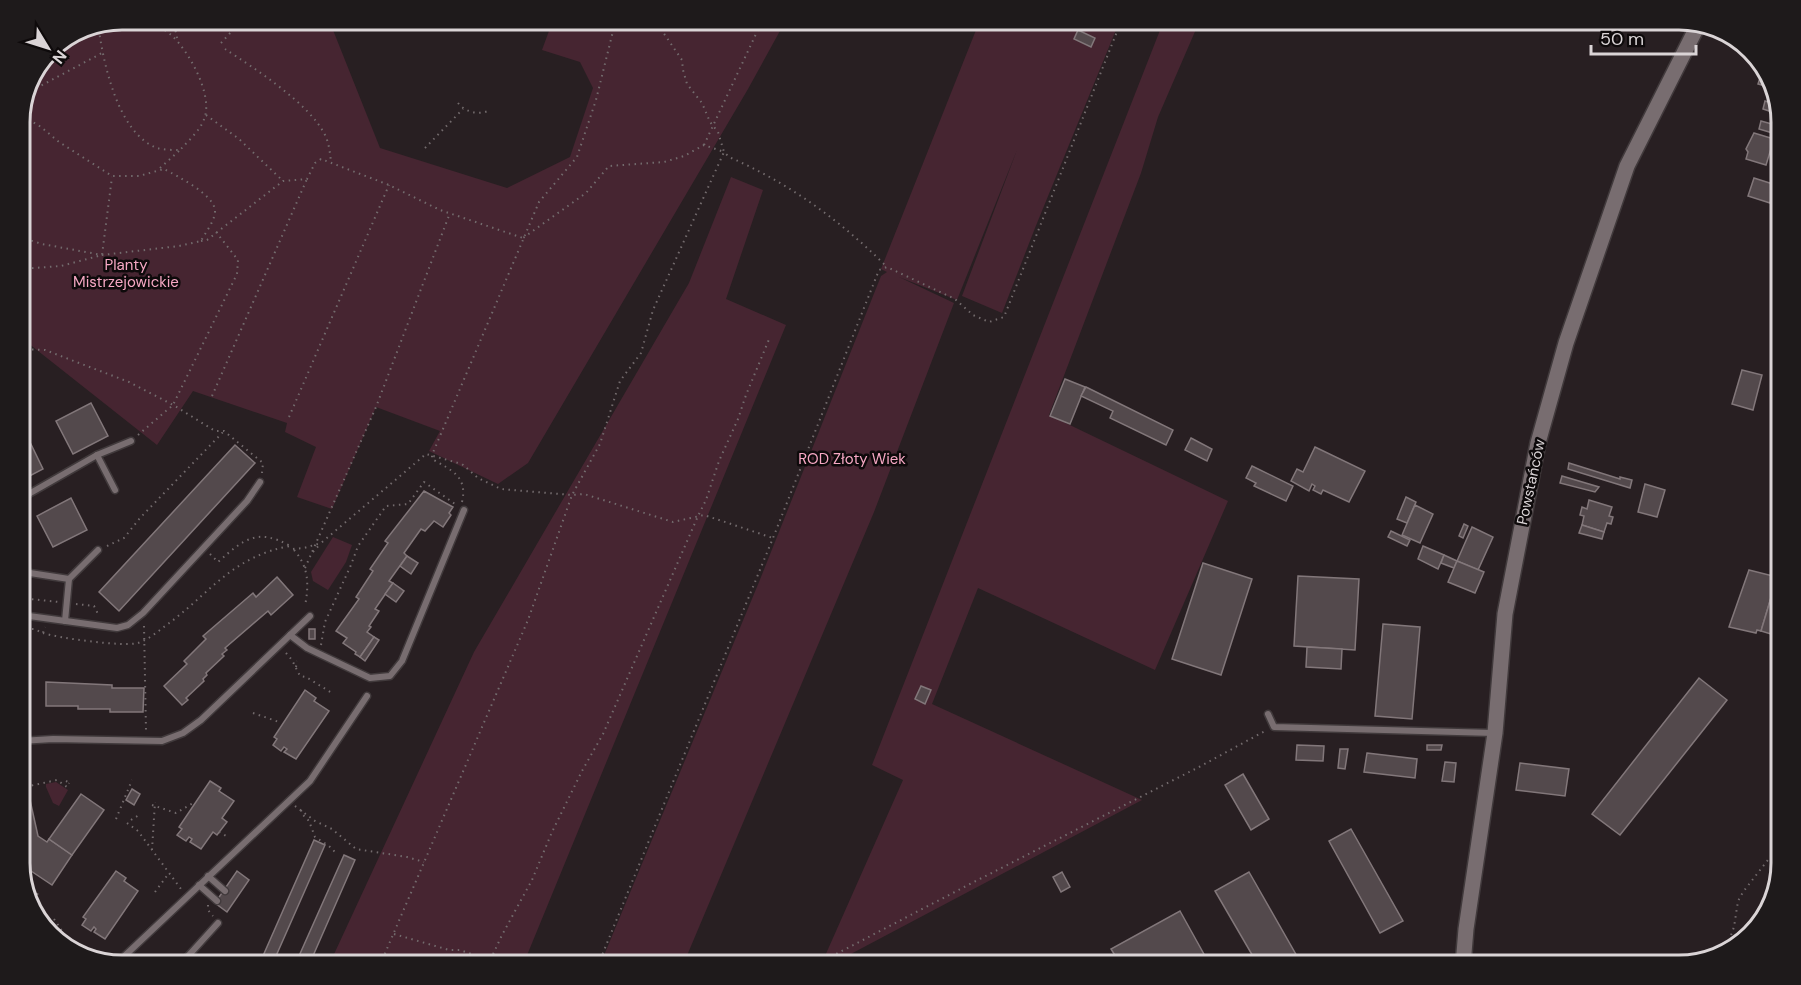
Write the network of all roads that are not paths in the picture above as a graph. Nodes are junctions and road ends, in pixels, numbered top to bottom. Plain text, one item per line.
1 (1695, 32) edge
2 (131, 441) road end
3 (97, 454) junction
4 (260, 482) road end
5 (115, 490) dead end
6 (30, 493) edge
7 (460, 507) road end
8 (98, 550) road end
9 (30, 573) edge
10 (69, 579) junction
11 (30, 616) edge
12 (310, 616) road end
13 (65, 621) junction
14 (290, 635) junction
15 (367, 696) dead end
16 (1268, 714) dead end
17 (1495, 733) junction
18 (30, 740) edge
19 (208, 876) junction
20 (199, 885) junction
21 (225, 891) dead end
22 (217, 901) dead end
23 (218, 923) dead end
24 (125, 955) edge
25 (190, 955) edge
26 (1464, 955) edge

1 - 17 street, Powstańców
2 - 3 lane
3 - 5 lane
3 - 6 lane
4 - 13 lane
7 - 14 lane
8 - 10 lane
9 - 10 lane
10 - 13 lane
11 - 13 lane
12 - 14 lane
14 - 18 lane
15 - 19 lane
16 - 17 lane
17 - 26 street, Powstańców
19 - 20 lane
19 - 21 lane
20 - 22 lane
20 - 24 lane
23 - 25 lane

